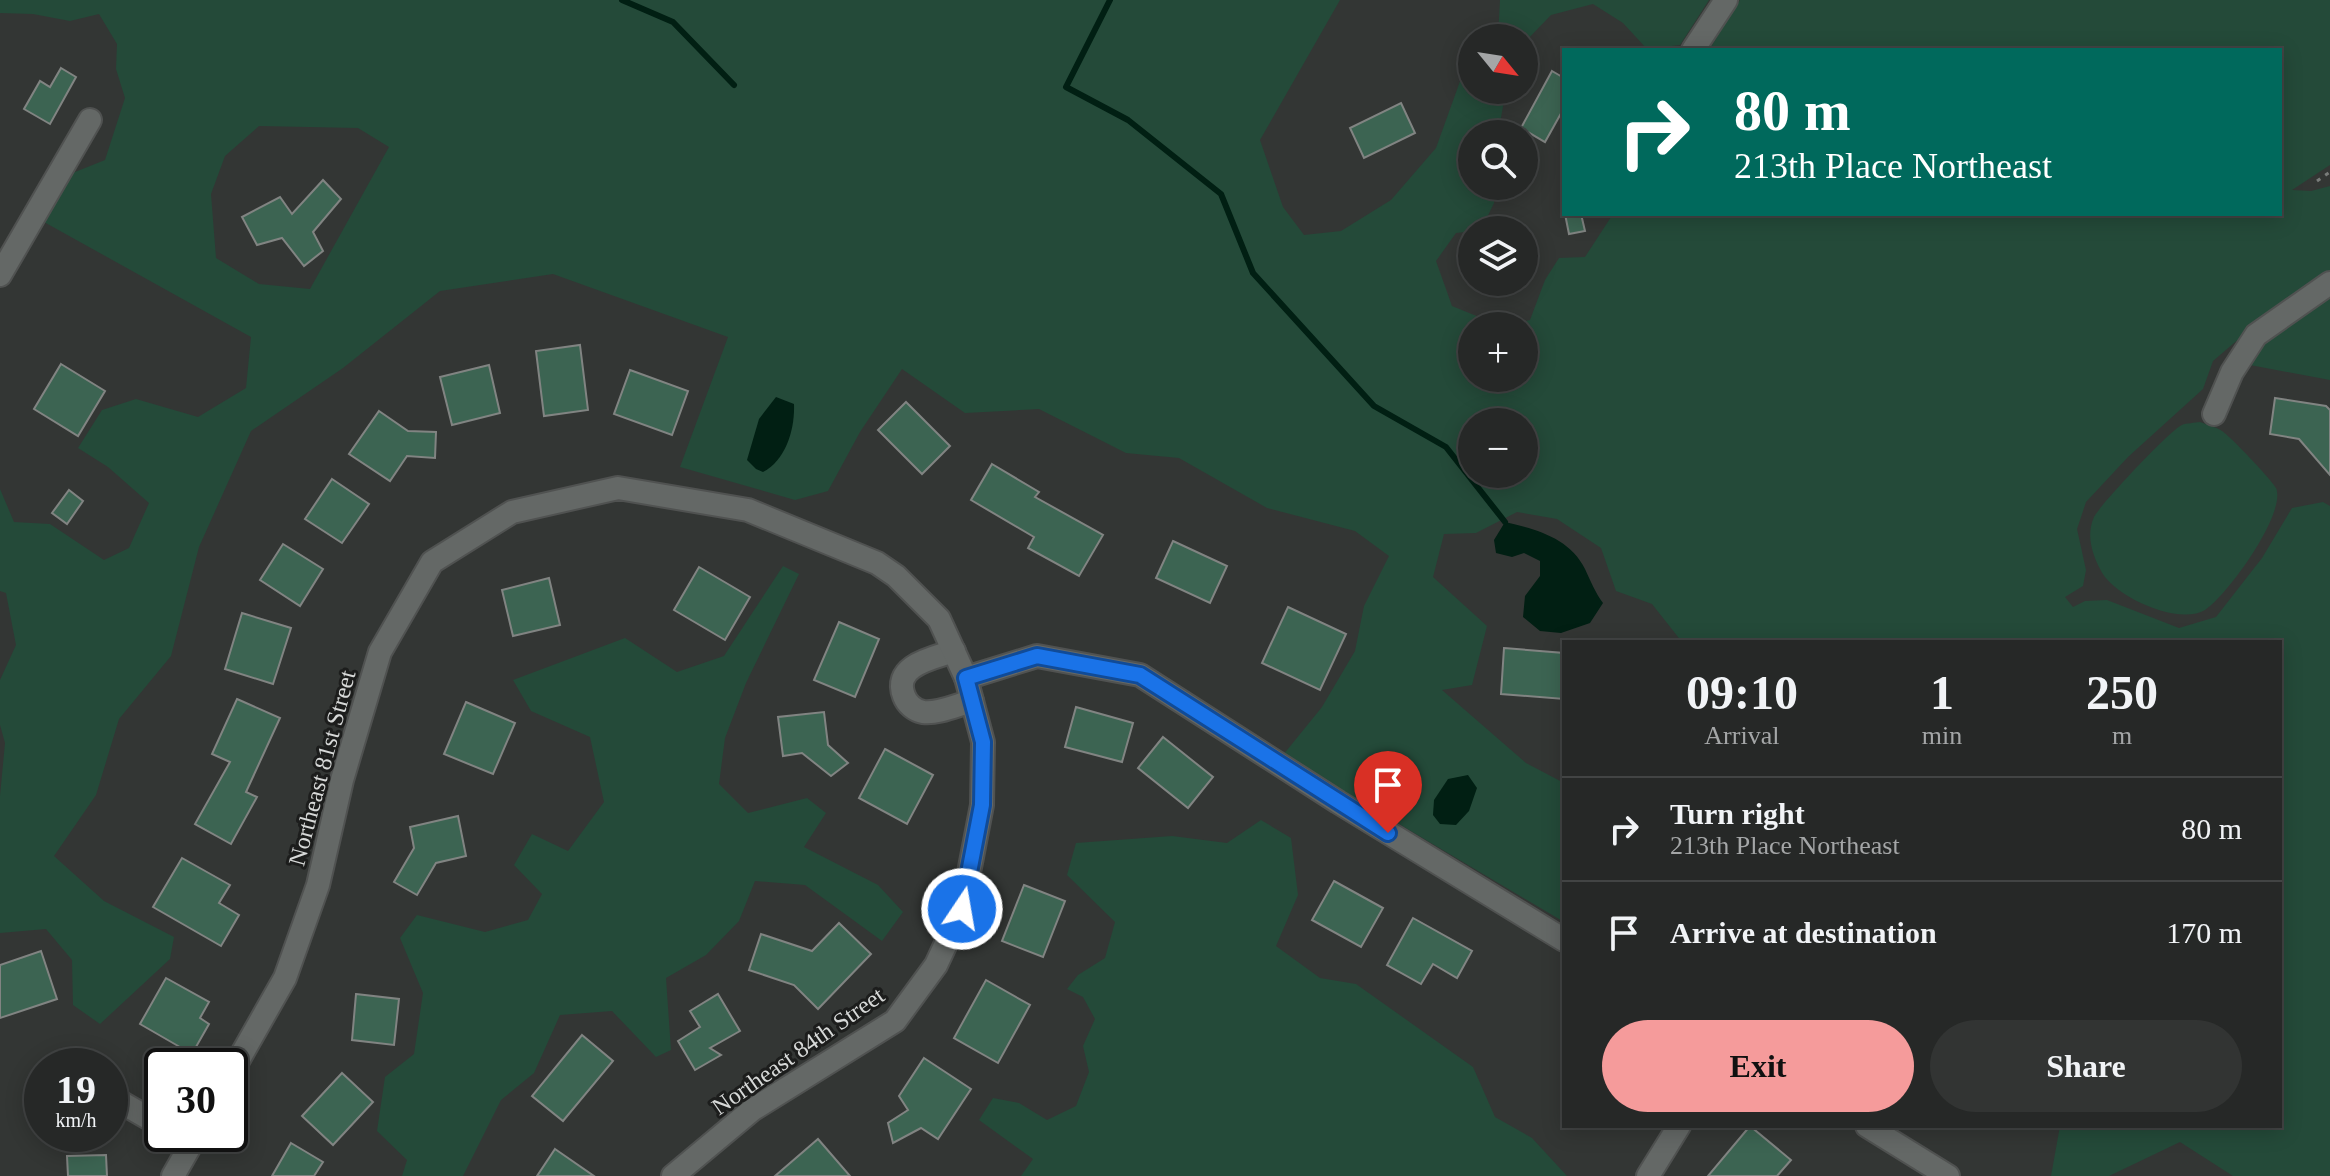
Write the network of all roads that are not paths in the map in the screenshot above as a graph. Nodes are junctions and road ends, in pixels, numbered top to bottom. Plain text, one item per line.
1 (1726, 0) edge
2 (1694, 48) edge
3 (90, 120) dead end
4 (0, 275) edge
5 (2330, 283) edge
6 (2214, 414) dead end
7 (954, 651) junction
8 (966, 678) junction
9 (972, 701) junction
10 (1562, 939) edge
11 (245, 1048) edge
12 (1678, 1128) edge
13 (1870, 1128) edge
14 (182, 1152) edge
15 (173, 1176) edge
16 (673, 1176) edge
17 (1648, 1176) edge
18 (1948, 1176) edge

1 - 2 street
3 - 4 street
5 - 6 street
7 - 8 street, Northeast 84th Street
7 - 9 street
7 - 11 street, Northeast 81st Street
8 - 9 street, Northeast 84th Street
8 - 10 street
9 - 16 street, Northeast 84th Street
12 - 17 street
13 - 18 street
14 - 15 street

